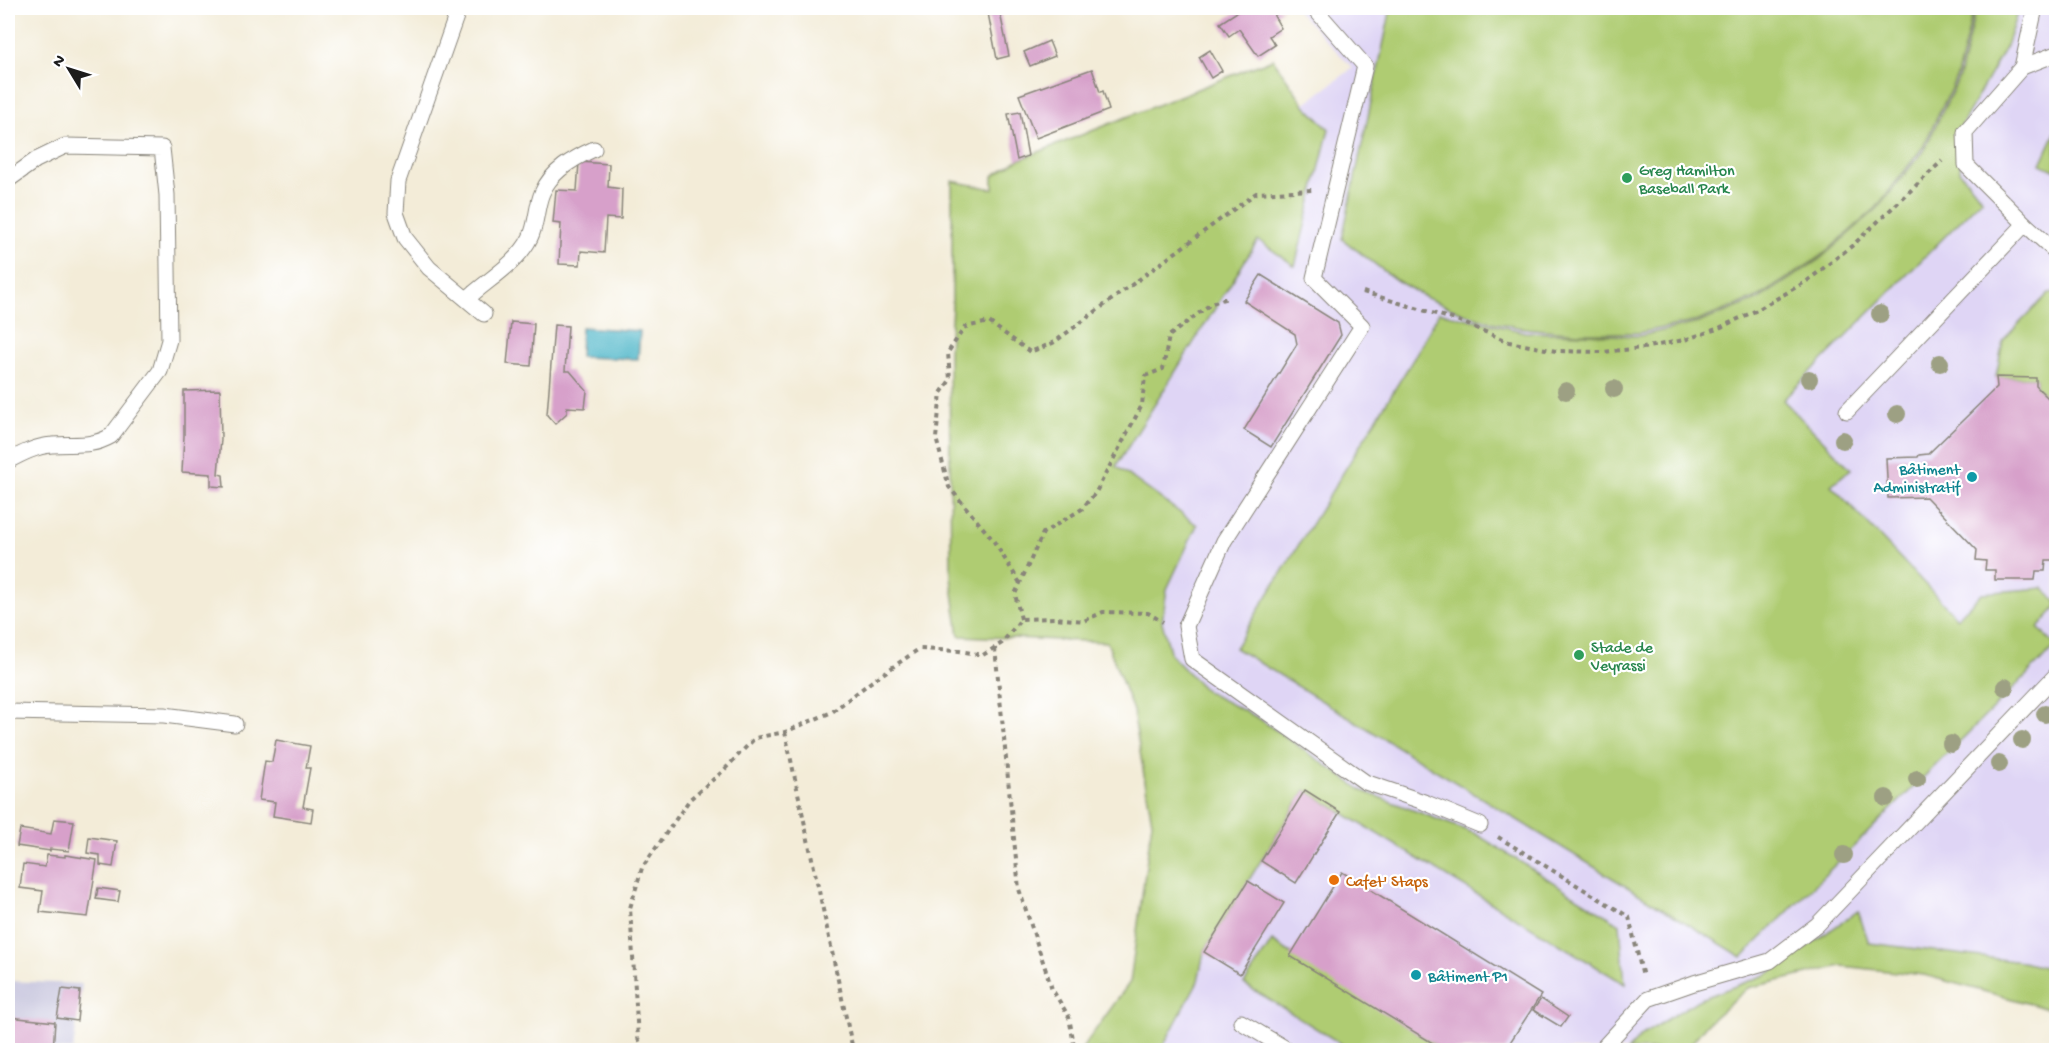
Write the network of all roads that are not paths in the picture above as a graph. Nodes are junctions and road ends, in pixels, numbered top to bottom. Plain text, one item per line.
1 (459, 8) edge
2 (1314, 8) edge
3 (2035, 8) edge
4 (2056, 54) edge
5 (2022, 67) junction
6 (594, 149) dead end
7 (8, 180) edge
8 (2025, 224) junction
9 (2056, 252) edge
10 (467, 299) junction
11 (484, 314) dead end
12 (1846, 411) dead end
13 (8, 461) edge
14 (2056, 675) edge
15 (8, 712) edge
16 (235, 723) dead end
17 (1480, 825) road end
18 (1241, 1022) dead end
19 (1288, 1050) edge
20 (1601, 1050) edge

1 - 10 lane
2 - 17 lane
3 - 5 lane
4 - 5 lane
5 - 8 lane
6 - 10 lane
7 - 13 lane
8 - 9 lane
8 - 12 lane
10 - 11 lane
14 - 20 lane
15 - 16 lane
18 - 19 lane

